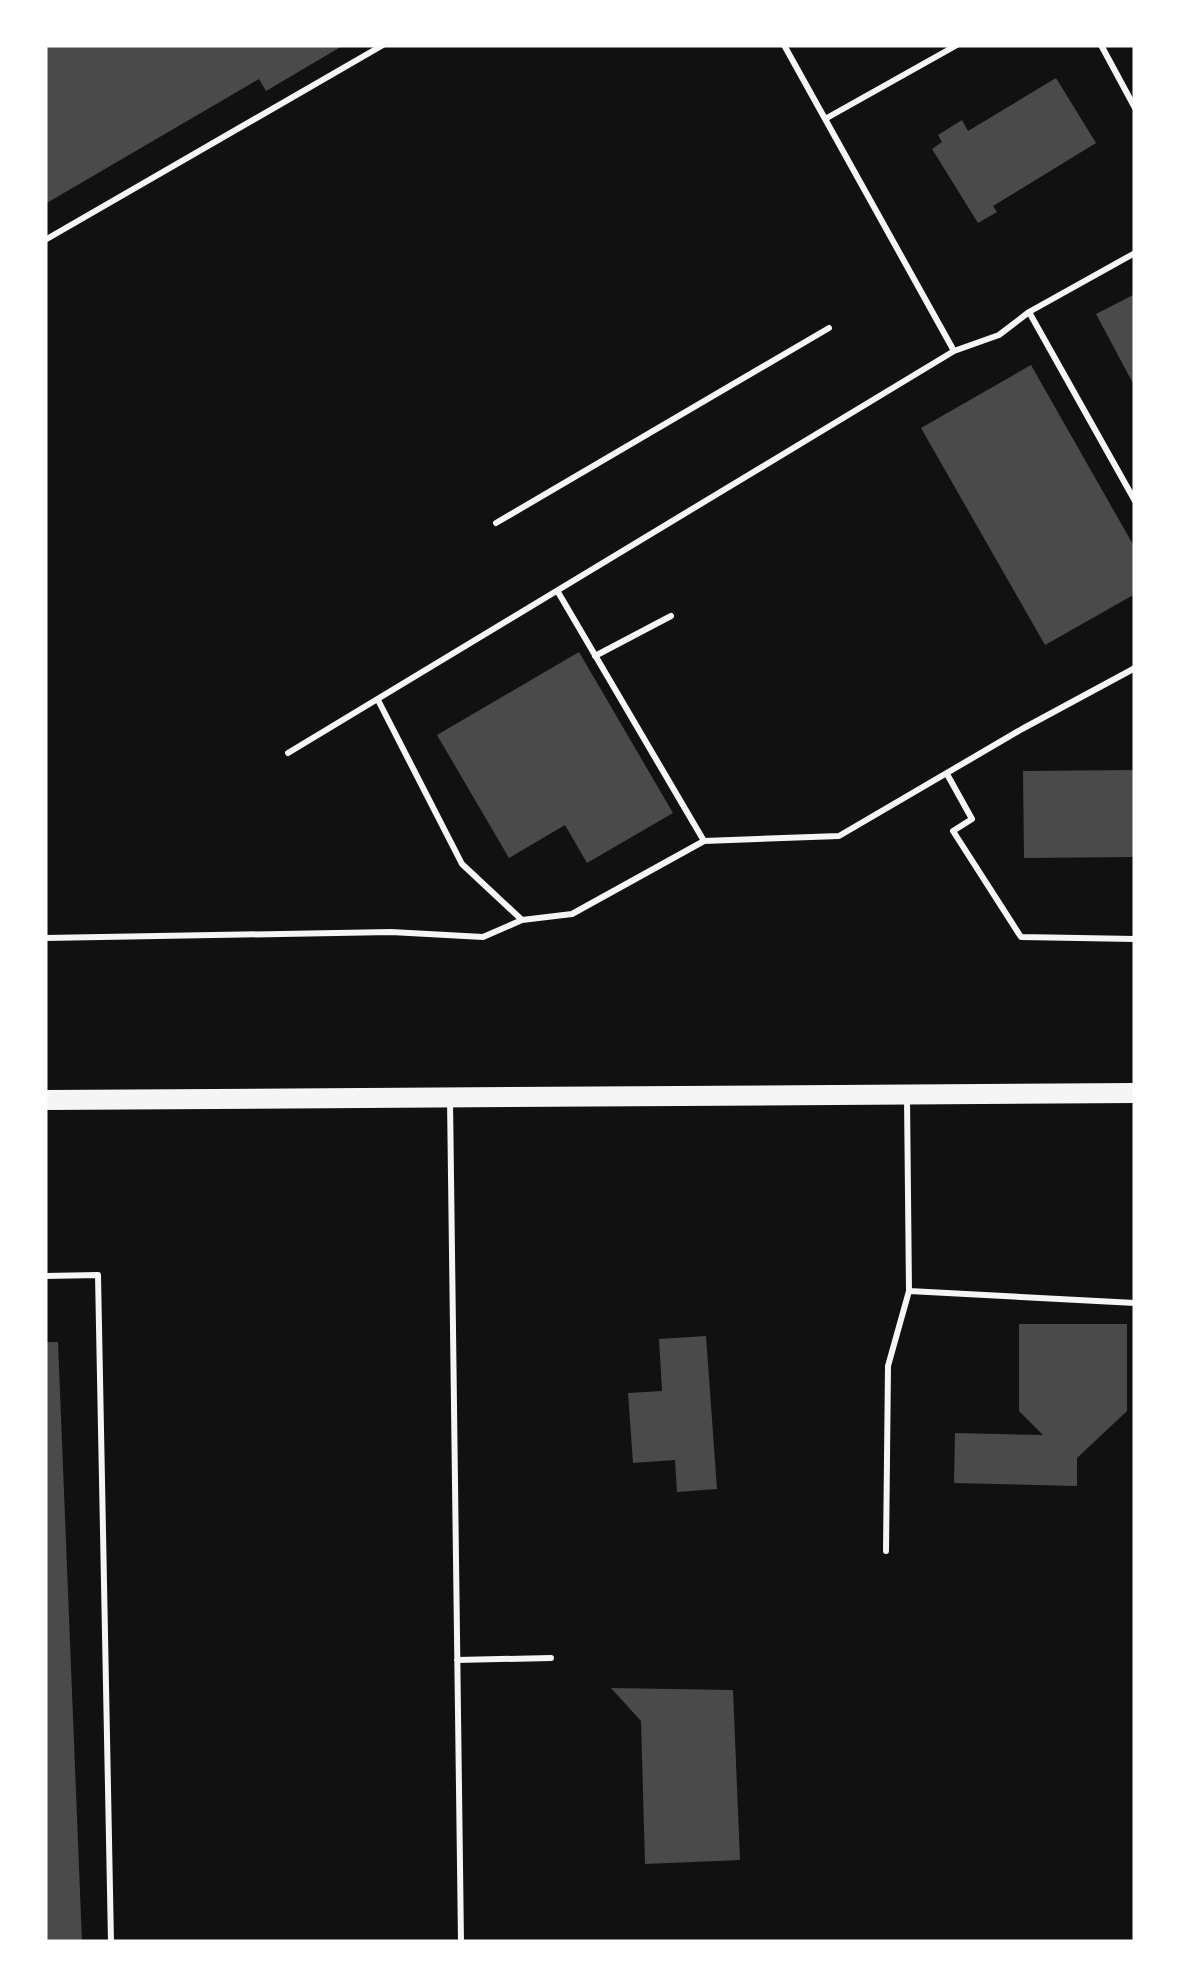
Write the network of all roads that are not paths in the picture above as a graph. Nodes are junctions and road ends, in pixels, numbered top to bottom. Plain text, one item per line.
1 (383, 45) edge
2 (784, 45) edge
3 (957, 45) edge
4 (1101, 45) edge
5 (1135, 108) edge
6 (826, 120) junction
7 (45, 240) edge
8 (1135, 253) edge
9 (1029, 312) junction
10 (829, 328) dead end
11 (954, 352) junction
12 (1135, 501) edge
13 (496, 523) dead end
14 (558, 592) junction
15 (671, 616) dead end
16 (595, 656) junction
17 (1135, 668) edge
18 (378, 700) junction
19 (288, 754) dead end
20 (947, 774) junction
21 (704, 842) junction
22 (522, 920) junction
23 (45, 938) edge
24 (1135, 939) edge
25 (1135, 1093) edge
26 (907, 1096) junction
27 (450, 1098) junction
28 (45, 1100) edge
29 (45, 1276) edge
30 (909, 1291) junction
31 (1135, 1302) edge
32 (886, 1551) dead end
33 (551, 1658) dead end
34 (457, 1660) junction
35 (111, 1942) edge
36 (462, 1942) edge

1 - 7 lane
2 - 6 lane
3 - 6 lane
4 - 5 lane
6 - 11 lane
8 - 9 lane
9 - 11 lane
9 - 12 lane
10 - 13 lane
11 - 14 lane
14 - 16 lane
14 - 18 lane
15 - 16 lane
16 - 21 lane
17 - 20 lane
18 - 19 lane
18 - 22 lane
20 - 21 lane
20 - 24 lane
21 - 22 lane
22 - 23 lane
25 - 26 main road
26 - 27 main road
26 - 30 lane
27 - 28 main road
27 - 34 lane
29 - 35 lane
30 - 31 lane
30 - 32 lane
33 - 34 lane
34 - 36 lane

